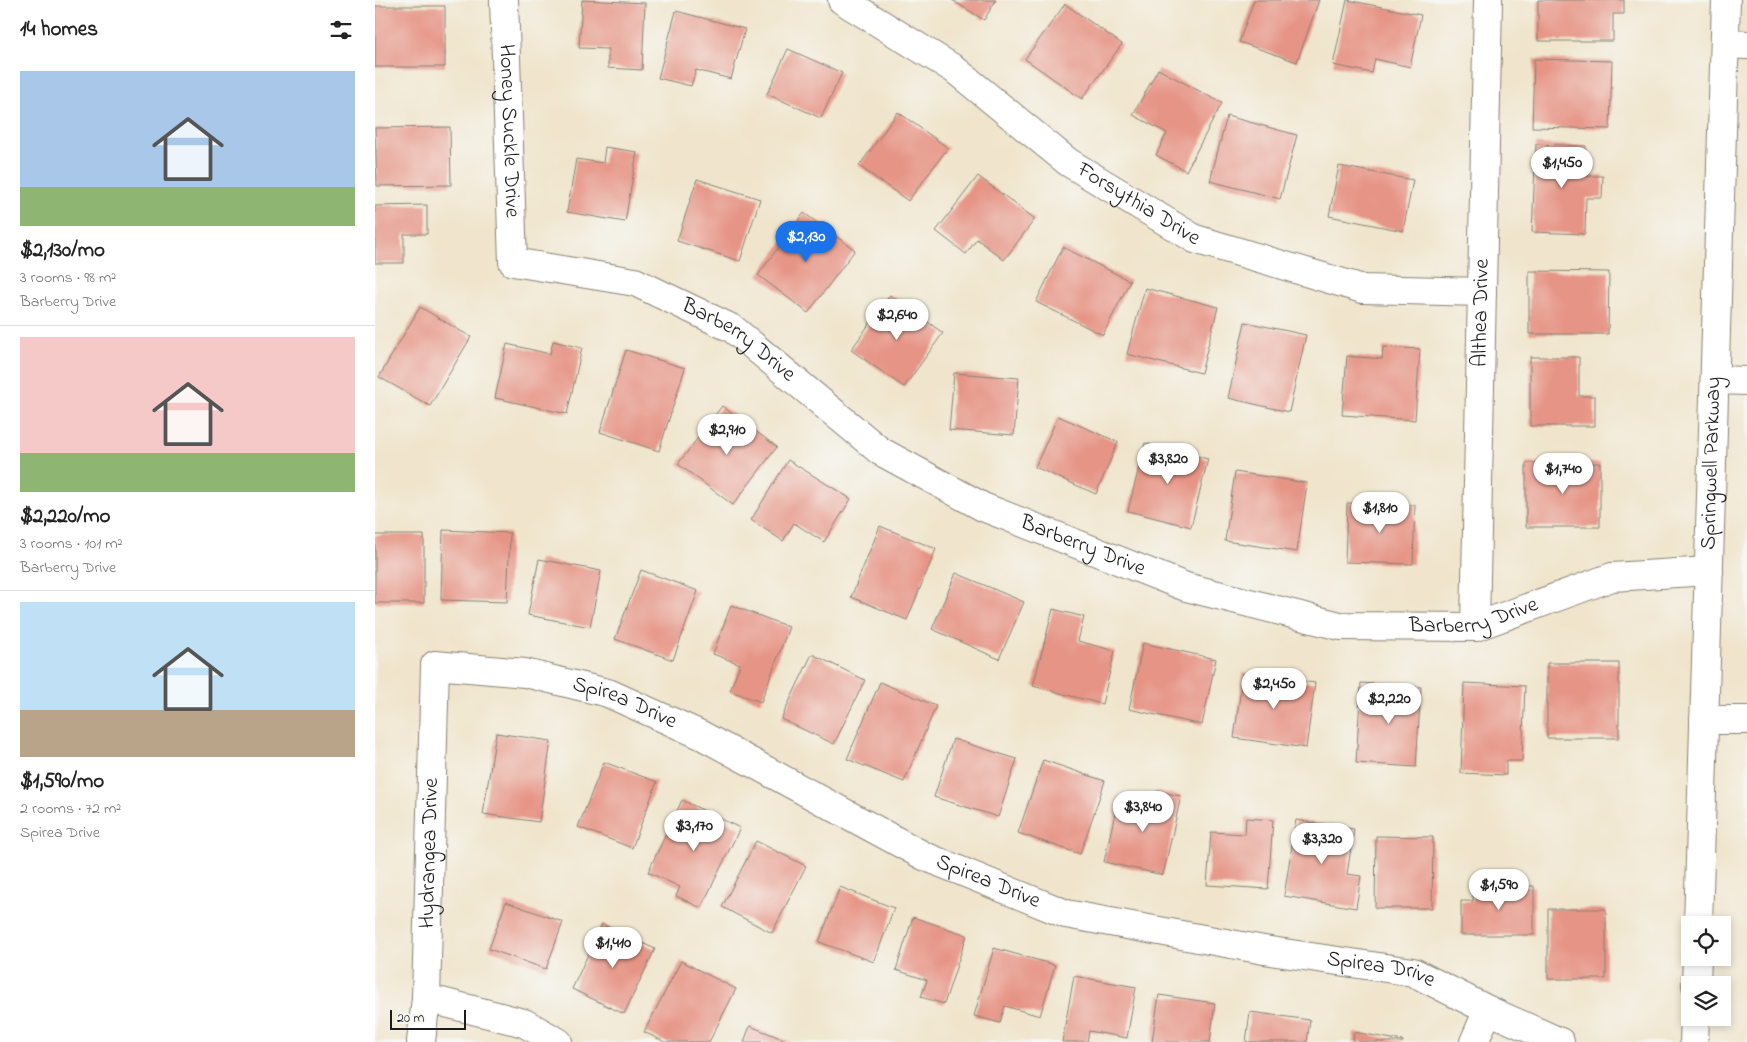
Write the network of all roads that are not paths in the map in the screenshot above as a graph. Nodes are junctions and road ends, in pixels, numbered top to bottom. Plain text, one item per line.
1 (504, 0) edge
2 (842, 0) edge
3 (1488, 0) edge
4 (1726, 0) edge
5 (1736, 44) edge
6 (513, 262) joint
7 (1482, 292) junction
8 (1715, 380) junction
9 (1747, 381) edge
10 (1709, 571) junction
11 (1475, 627) junction
12 (435, 665) joint
13 (1704, 720) junction
14 (1747, 720) edge
15 (1698, 916) edge
16 (426, 998) junction
17 (1488, 1010) junction
18 (1695, 1026) edge
19 (421, 1042) edge
20 (558, 1042) edge
21 (1475, 1042) edge
22 (1560, 1042) edge
23 (1695, 1042) edge

1 - 6 street, Honey Suckle Drive
2 - 7 street, Forsythia Drive
3 - 7 street, Althea Drive
4 - 5 street, Springwell Parkway
5 - 8 street, Springwell Parkway
6 - 11 street, Barberry Drive
7 - 11 street, Althea Drive
8 - 9 street
8 - 10 street, Springwell Parkway
10 - 11 street, Barberry Drive
10 - 13 street, Springwell Parkway
12 - 16 street, Hydrangea Drive
12 - 17 street, Spirea Drive
13 - 14 street
13 - 15 street, Springwell Parkway
16 - 19 street, Hydrangea Drive
16 - 20 street
17 - 21 street
17 - 22 street, Spirea Drive
18 - 23 street

